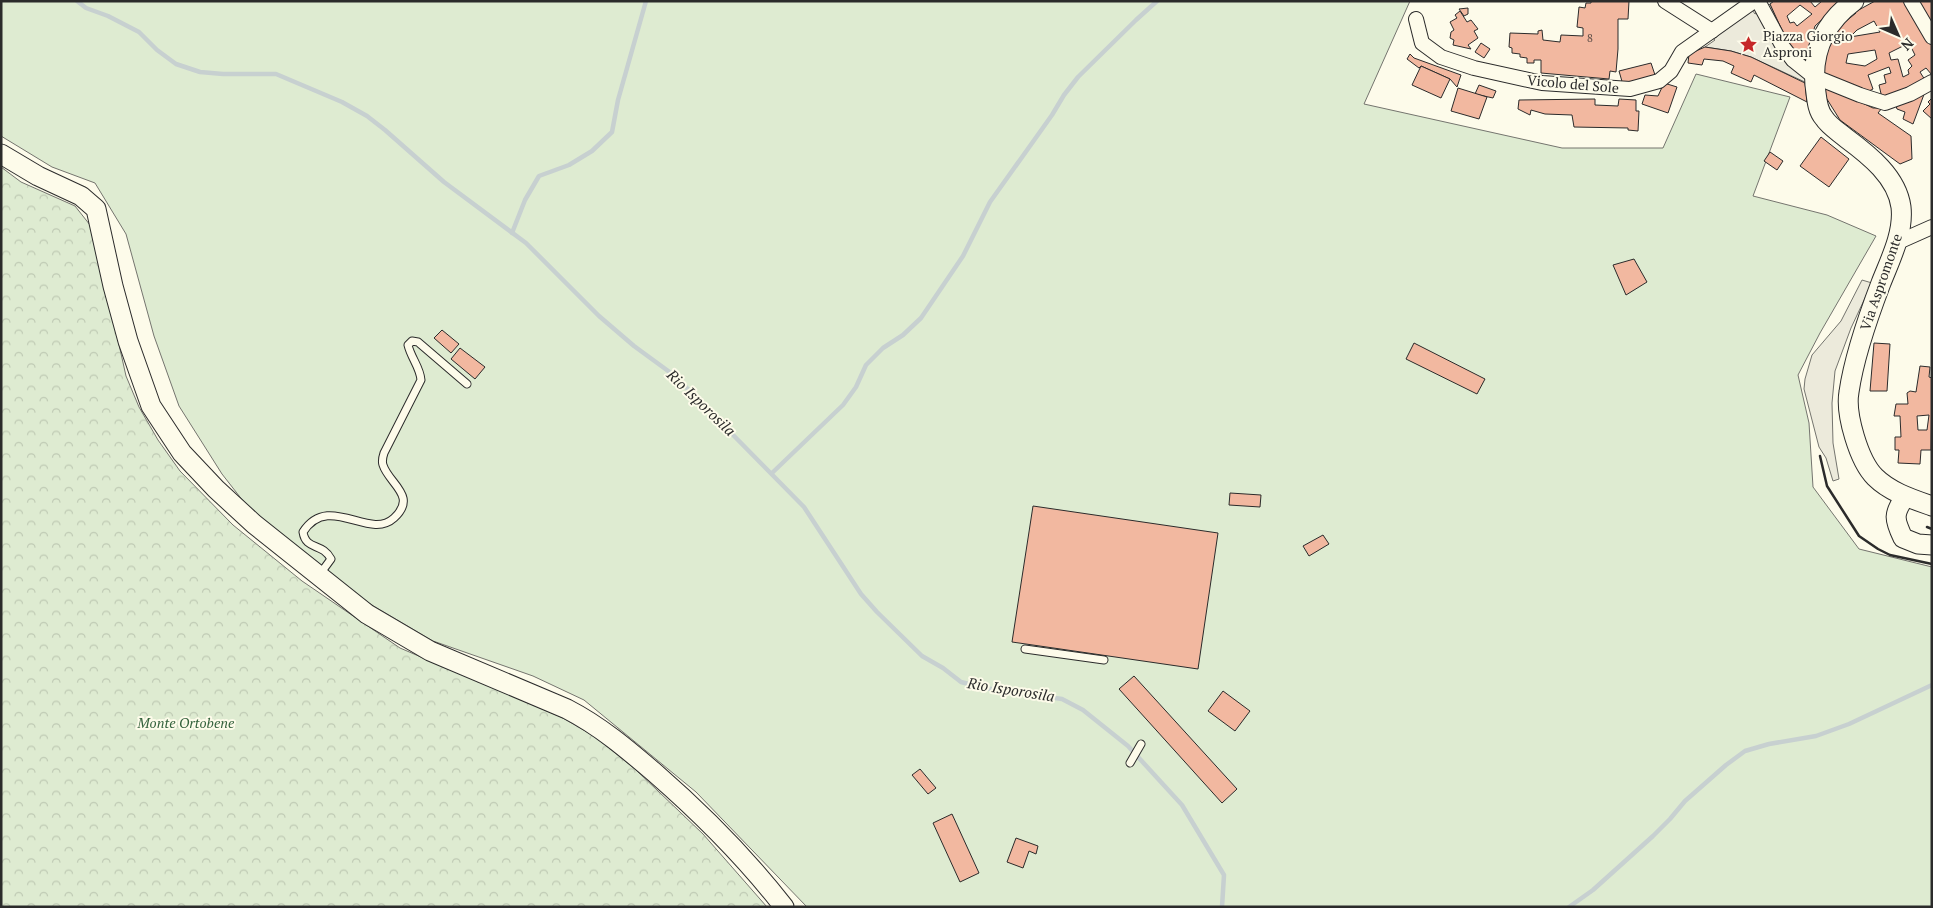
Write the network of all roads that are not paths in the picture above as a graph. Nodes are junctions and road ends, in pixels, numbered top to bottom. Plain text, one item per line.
1 (1665, 1) edge
2 (1756, 1) edge
3 (1854, 1) edge
4 (1912, 1) edge
5 (1416, 20) dead end
6 (1712, 31) junction
7 (1932, 36) edge
8 (1813, 76) junction
9 (1932, 82) edge
10 (1, 154) edge
11 (1932, 227) edge
12 (1896, 243) junction
13 (467, 384) dead end
14 (1905, 497) junction
15 (1932, 506) edge
16 (1932, 545) edge
17 (318, 576) junction
18 (1025, 649) dead end
19 (1104, 660) dead end
20 (1141, 744) dead end
21 (1130, 763) dead end
22 (784, 907) edge

1 - 6 street
2 - 6 street, Vicolo del Sole
2 - 8 street
3 - 8 main road, Via Aspromonte
4 - 7 street
5 - 6 street, Vicolo del Sole
8 - 9 street
8 - 12 main road, Via Aspromonte
10 - 17 main road
11 - 12 street
12 - 14 main road, Via Aspromonte
13 - 17 lane
14 - 15 main road, Via Aspromonte
14 - 16 main road
17 - 22 main road
18 - 19 lane
20 - 21 lane

